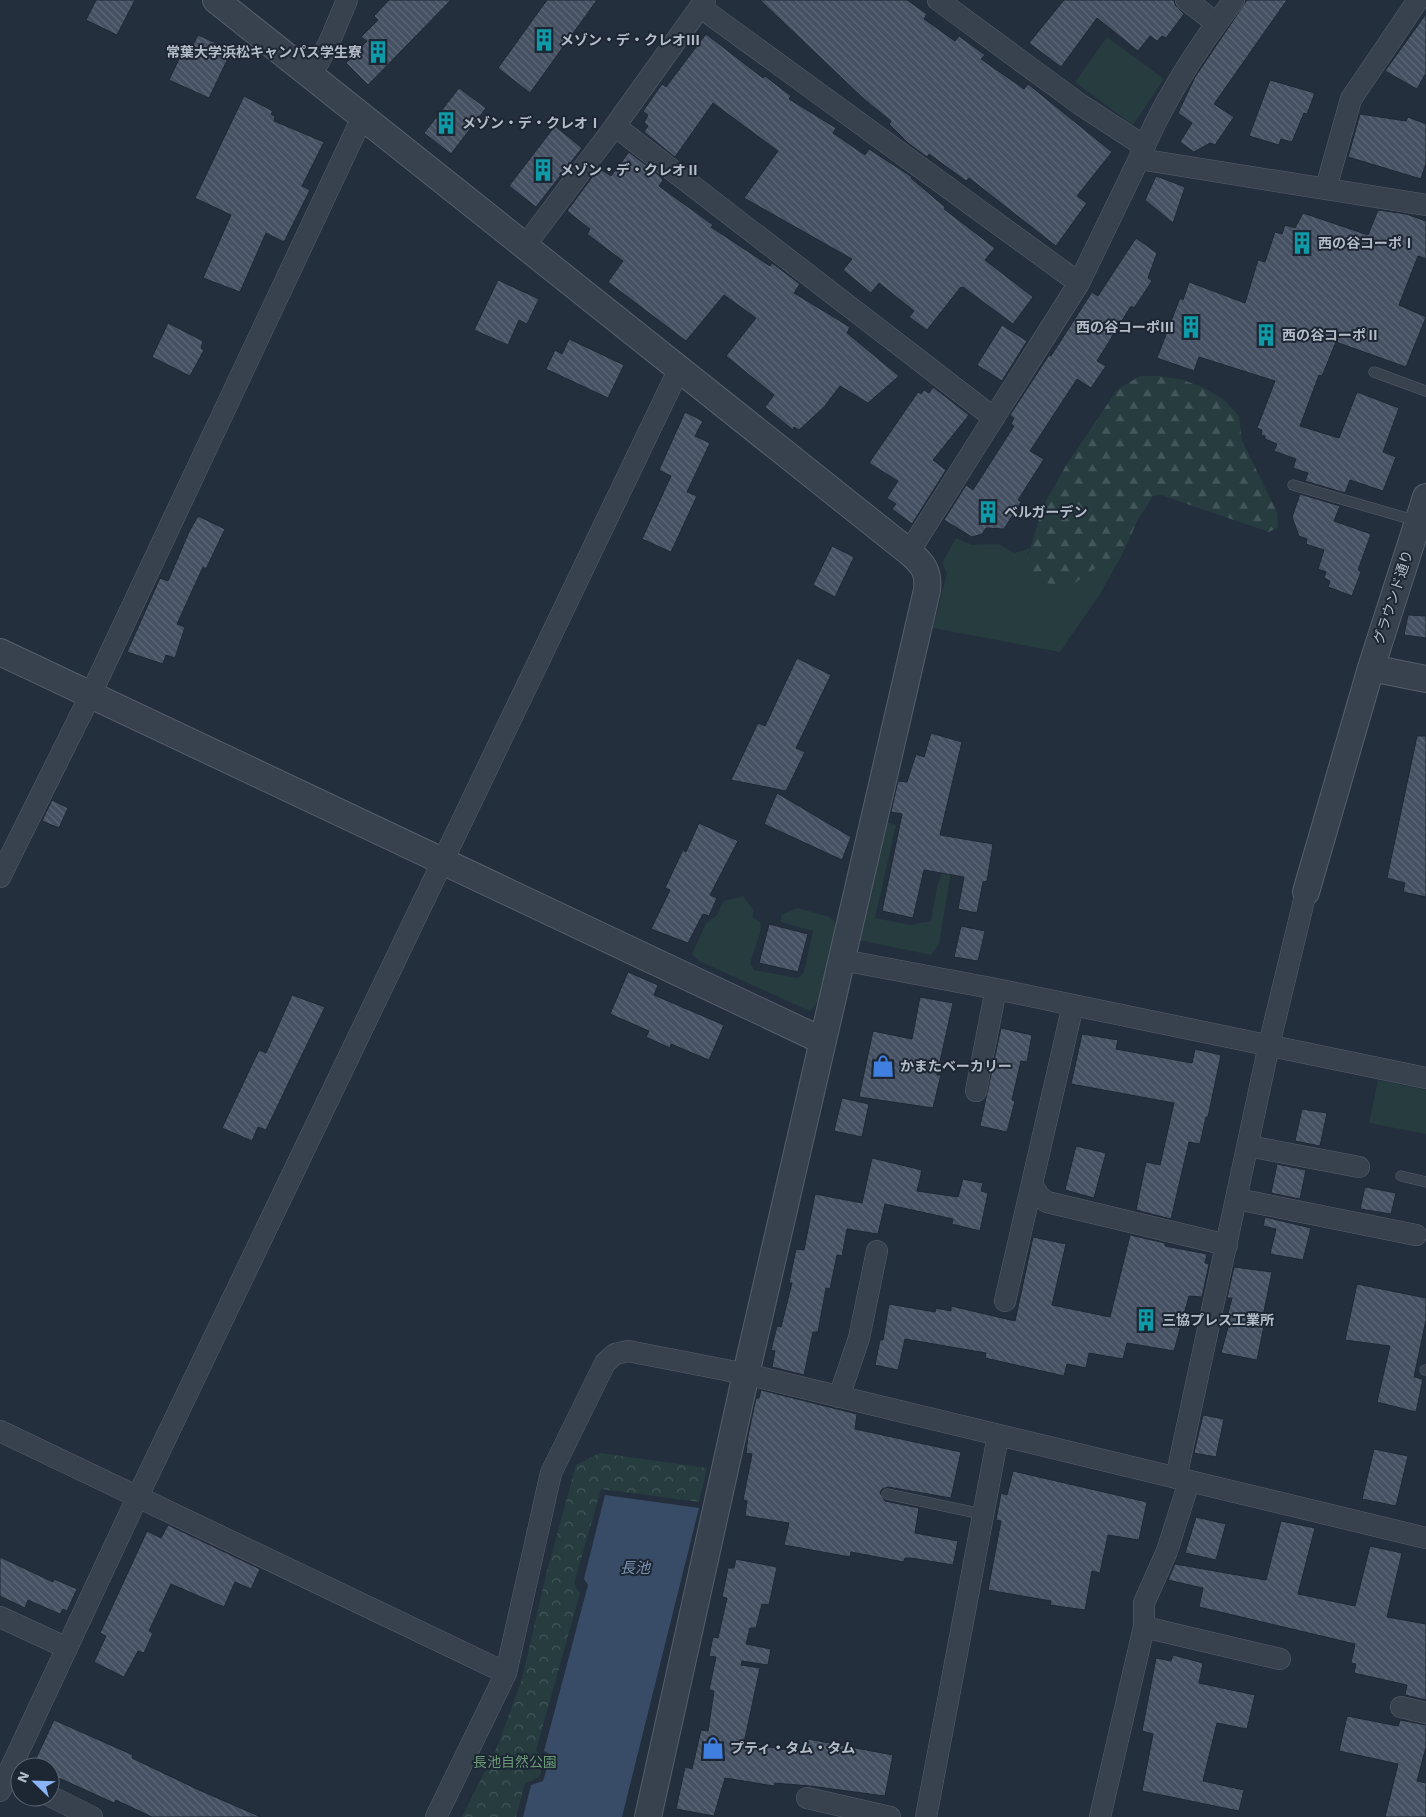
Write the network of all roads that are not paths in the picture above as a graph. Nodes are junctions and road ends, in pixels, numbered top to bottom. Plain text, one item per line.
1 (216, 0) edge
2 (348, 0) edge
3 (938, 0) edge
4 (1186, 0) edge
5 (1234, 0) edge
6 (1418, 0) edge
7 (702, 4) edge
8 (1216, 24) junction
9 (312, 76) junction
10 (362, 118) junction
11 (615, 126) junction
12 (1141, 152) junction
13 (1326, 188) junction
14 (1426, 205) edge
15 (524, 247) junction
16 (1079, 283) junction
17 (679, 369) junction
18 (1374, 372) dead end
19 (1426, 391) edge
20 (994, 418) junction
21 (1293, 485) dead end
22 (1426, 496) edge
23 (1417, 522) junction
24 (909, 552) junction
25 (0, 652) edge
26 (1371, 668) junction
27 (1426, 679) edge
28 (90, 696) junction
29 (442, 860) junction
30 (0, 877) edge
31 (1306, 892) joint
32 (842, 960) junction
33 (996, 989) junction
34 (1073, 1005) junction
35 (823, 1041) junction
36 (1270, 1045) junction
37 (1426, 1078) edge
38 (976, 1091) dead end
39 (1248, 1146) junction
40 (1359, 1167) dead end
41 (1402, 1176) dead end
42 (1426, 1182) edge
43 (1032, 1184) junction
44 (1237, 1199) junction
45 (1416, 1236) dead end
46 (1227, 1244) junction
47 (877, 1250) dead end
48 (1005, 1301) dead end
49 (746, 1374) junction
50 (839, 1397) junction
51 (0, 1431) edge
52 (998, 1436) junction
53 (1183, 1480) junction
54 (887, 1494) dead end
55 (137, 1498) junction
56 (982, 1514) junction
57 (1426, 1538) edge
58 (0, 1617) edge
59 (1144, 1627) junction
60 (67, 1648) junction
61 (1280, 1659) dead end
62 (506, 1674) junction
63 (1401, 1707) dead end
64 (1426, 1713) edge
65 (9, 1782) edge
66 (807, 1798) dead end
67 (60, 1801) edge
68 (92, 1817) edge
69 (436, 1817) edge
70 (648, 1817) edge
71 (890, 1817) edge
72 (926, 1817) edge
73 (1100, 1817) edge

1 - 9 street
2 - 9 street
3 - 12 street
4 - 8 street
5 - 8 street
6 - 13 street
7 - 11 street
7 - 16 street
8 - 12 street
9 - 10 street
10 - 15 street
10 - 28 street
11 - 15 street
11 - 20 street
12 - 13 street
12 - 16 street
13 - 14 street
15 - 17 street
16 - 20 street
17 - 24 street
17 - 29 street
18 - 19 lane
20 - 24 street
21 - 23 lane
22 - 23 street, グラウンド通り
23 - 26 street, グラウンド通り
24 - 32 street
25 - 28 street
26 - 27 street
26 - 31 street, グラウンド通り
28 - 29 street
28 - 30 street
29 - 35 street
29 - 55 street
31 - 36 street
32 - 33 street
32 - 35 street
33 - 34 street
33 - 38 street
34 - 36 street
34 - 43 street
35 - 49 street
36 - 37 street
36 - 39 street
39 - 40 street
39 - 44 street
41 - 42 lane
43 - 46 street
43 - 48 street
44 - 45 street
44 - 46 street
46 - 53 street
47 - 50 street
49 - 50 street
49 - 62 street
49 - 70 street
50 - 52 street
51 - 55 street
52 - 53 street
52 - 56 street
53 - 57 street
53 - 59 street
54 - 56 lane
55 - 60 street
55 - 62 street
56 - 72 street
58 - 60 street
59 - 61 street
59 - 73 street
60 - 65 street
62 - 69 street
63 - 64 street
66 - 71 street
67 - 68 street

